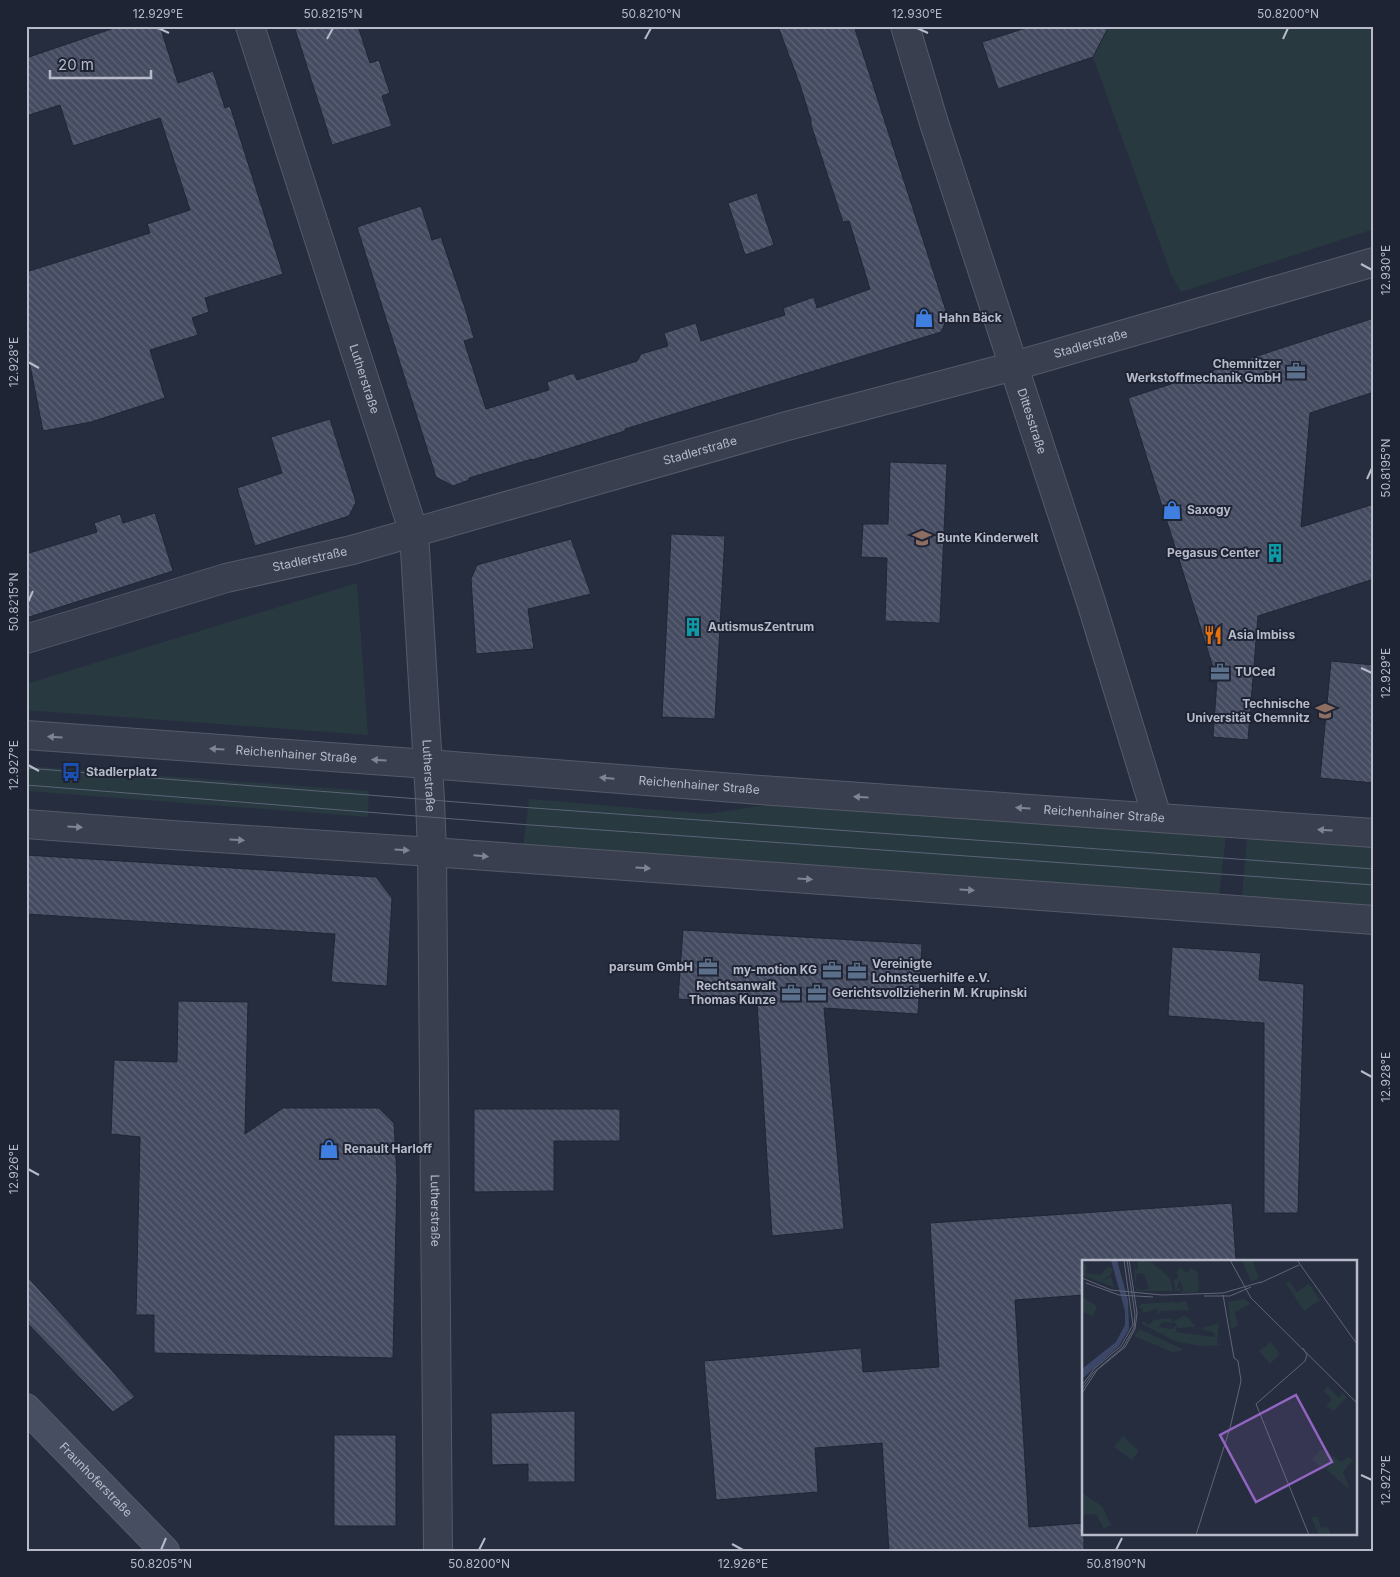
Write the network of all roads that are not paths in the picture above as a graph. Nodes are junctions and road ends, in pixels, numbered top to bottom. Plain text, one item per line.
1 (250, 26) edge
2 (905, 26) edge
3 (1374, 262) edge
4 (1014, 366) junction
5 (414, 533) junction
6 (26, 638) edge
7 (26, 735) edge
8 (428, 764) junction
9 (1157, 817) junction
10 (26, 824) edge
11 (1374, 833) edge
12 (432, 852) junction
13 (1374, 920) edge
14 (26, 1408) edge
15 (165, 1551) edge
16 (438, 1551) edge

1 - 5 street, Lutherstraße
2 - 4 street, Dittesstraße
3 - 4 street, Stadlerstraße
4 - 5 street, Stadlerstraße
4 - 9 street, Dittesstraße
5 - 6 street, Stadlerstraße
5 - 8 street, Lutherstraße
8 -> 7 street, Reichenhainer Straße
9 -> 8 street, Reichenhainer Straße
8 - 12 street, Lutherstraße
11 -> 9 street, Reichenhainer Straße
10 -> 12 street
12 -> 13 street
12 - 16 street, Lutherstraße
14 - 15 main road, Fraunhoferstraße

